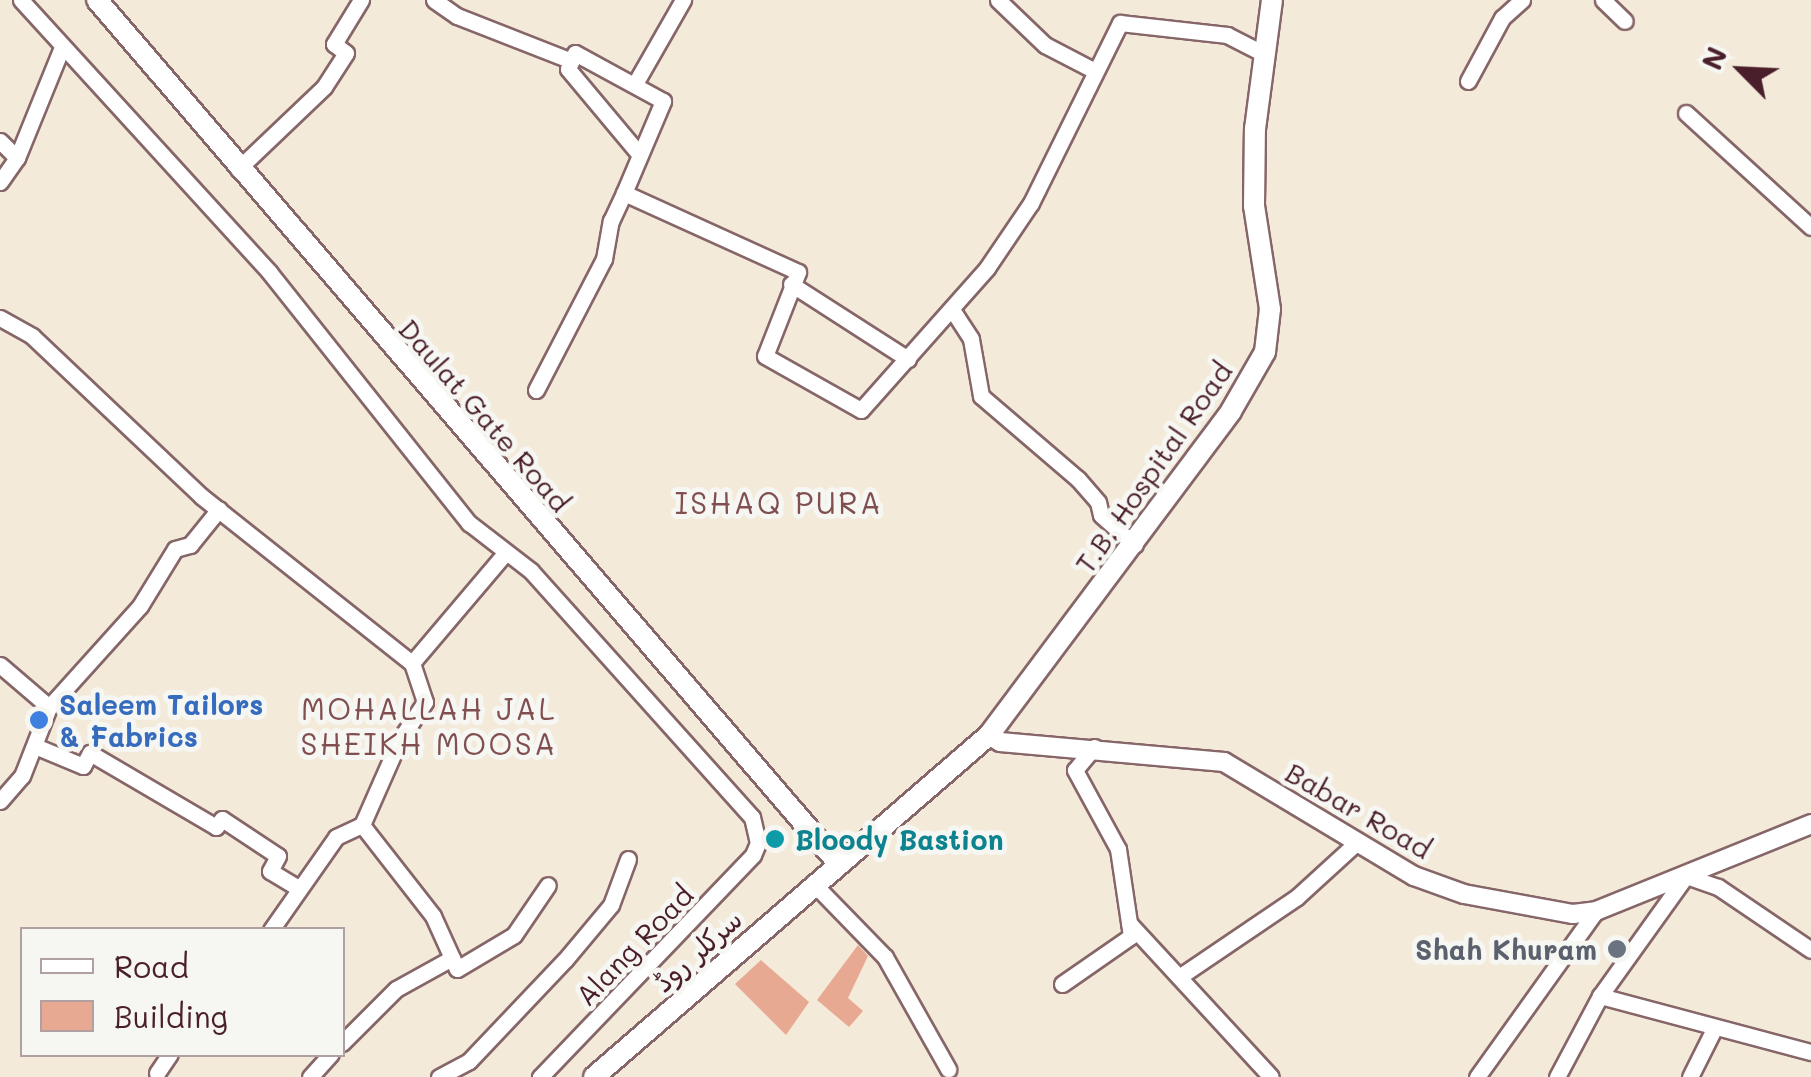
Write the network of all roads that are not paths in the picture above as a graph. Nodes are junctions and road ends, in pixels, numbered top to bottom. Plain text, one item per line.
1 (21, 0) edge
2 (97, 0) edge
3 (683, 0) edge
4 (998, 0) edge
5 (1272, 0) edge
6 (1522, 0) edge
7 (1603, 0) edge
8 (354, 2) edge
9 (444, 3) edge
10 (1625, 21) dead end
11 (62, 47) junction
12 (1266, 55) junction
13 (572, 60) junction
14 (1093, 70) junction
15 (1468, 81) dead end
16 (636, 82) junction
17 (1686, 113) dead end
18 (0, 141) edge
19 (640, 155) junction
20 (17, 158) junction
21 (238, 169) junction
22 (0, 182) edge
23 (624, 192) junction
24 (1811, 228) edge
25 (792, 284) junction
26 (953, 311) junction
27 (0, 319) edge
28 (908, 359) junction
29 (536, 390) dead end
30 (218, 510) junction
31 (1135, 545) junction
32 (506, 552) junction
33 (412, 662) junction
34 (0, 665) edge
35 (49, 707) junction
36 (989, 735) junction
37 (35, 746) junction
38 (1094, 747) junction
39 (1, 799) edge
40 (1811, 824) edge
41 (362, 825) junction
42 (1354, 845) junction
43 (628, 859) dead end
44 (836, 862) junction
45 (1686, 876) junction
46 (813, 884) junction
47 (548, 885) dead end
48 (298, 888) junction
49 (1596, 911) junction
50 (1123, 916) junction
51 (274, 927) edge
52 (1811, 950) edge
53 (452, 958) junction
54 (1179, 977) junction
55 (1062, 984) dead end
56 (1600, 996) junction
57 (1714, 1028) junction
58 (345, 1040) edge
59 (1811, 1052) edge
60 (168, 1057) edge
61 (328, 1057) edge
62 (948, 1069) dead end
63 (158, 1072) dead end
64 (310, 1077) edge
65 (438, 1077) edge
66 (540, 1077) edge
67 (594, 1077) edge
68 (1271, 1077) edge
69 (1478, 1077) edge
70 (1557, 1077) edge
71 (1690, 1077) edge

1 - 11 street
2 - 21 main road, Daulat Gate Road
3 - 16 street
4 - 14 street
5 - 12 main road, T.B. Hospital Road
6 - 15 street
7 - 10 street
8 - 21 street
9 - 13 street
11 - 20 street
11 - 32 street
12 - 14 street
12 - 31 main road, T.B. Hospital Road
13 - 16 street
13 - 19 street
14 - 26 street
16 - 19 street
17 - 24 street
18 - 20 street
19 - 23 street
20 - 22 street
21 - 44 main road, Daulat Gate Road
23 - 25 street
23 - 29 street
25 - 28 street
25 - 28 street
26 - 28 street
26 - 31 street
27 - 30 street
30 - 33 street
30 - 35 street
31 - 36 main road, T.B. Hospital Road
32 - 33 street
32 - 66 street, Alang Road
33 - 41 street
34 - 35 street
35 - 37 street
36 - 38 street, Babar Road
36 - 44 main road, T.B. Hospital Road
37 - 39 street
37 - 48 street
38 - 42 street, Babar Road
38 - 50 street
40 - 45 street, Babar Road
41 - 48 street
41 - 53 street
42 - 49 street, Babar Road
42 - 54 street
43 - 65 street
44 - 46 main road, سرکلر روڈ
45 - 49 street, Babar Road
45 - 52 street
45 - 56 street
46 - 62 street
46 - 67 main road, سرکلر روڈ
47 - 53 street
48 - 51 street
49 - 69 street
50 - 54 street
50 - 55 street
53 - 58 street
54 - 68 street
56 - 57 street
56 - 70 street
57 - 59 street
57 - 71 street
60 - 63 street
61 - 64 street

